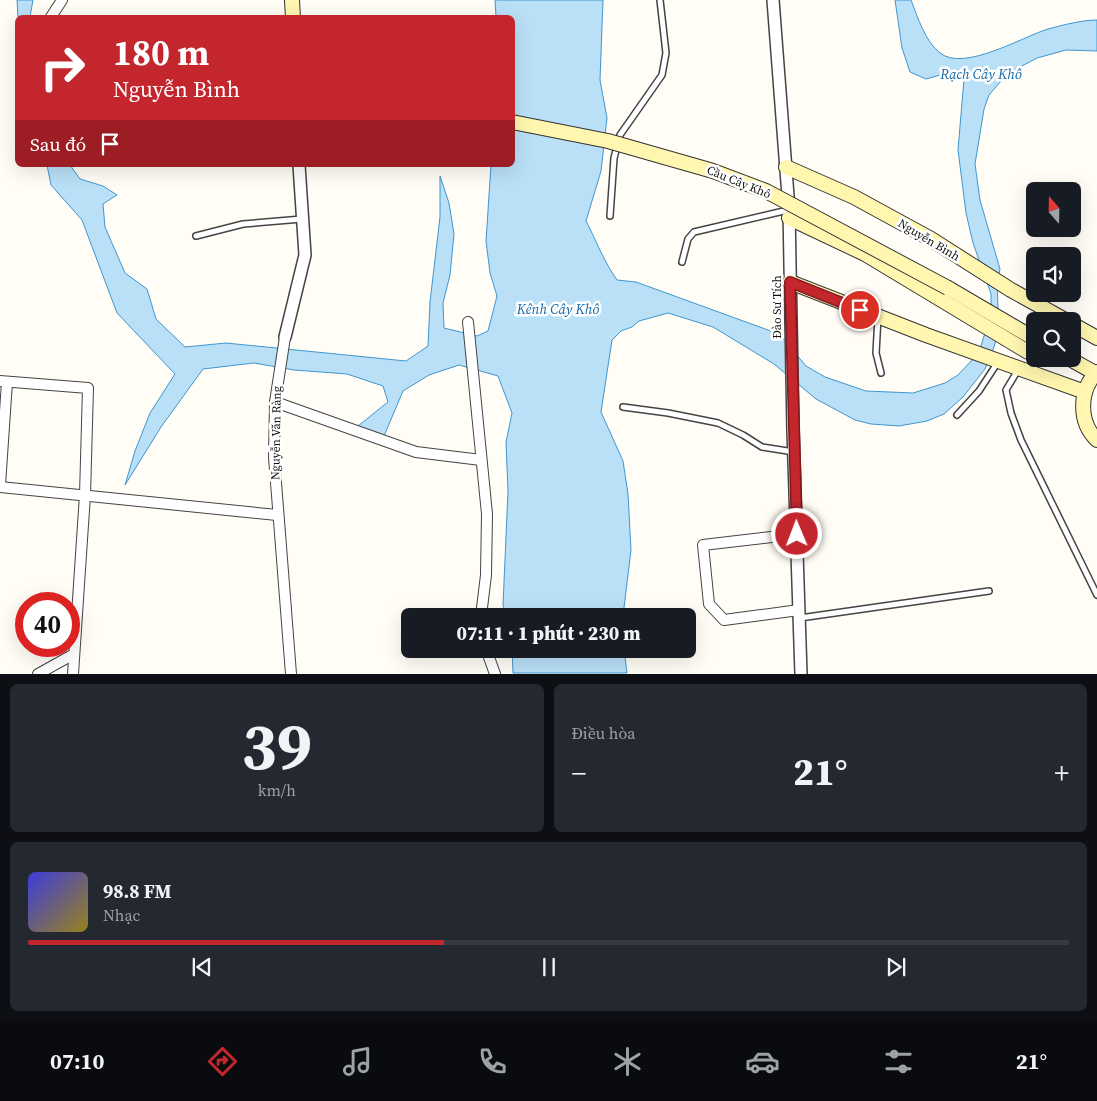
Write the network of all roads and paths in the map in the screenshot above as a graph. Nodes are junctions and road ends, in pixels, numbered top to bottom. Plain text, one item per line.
1 (62, 0) edge
2 (292, 0) edge
3 (660, 0) edge
4 (773, 0) edge
5 (53, 15) edge
6 (293, 15) edge
7 (515, 123) edge
8 (299, 167) edge
9 (786, 167) junction
10 (789, 214) junction
11 (610, 216) dead end
12 (302, 219) junction
13 (196, 236) dead end
14 (682, 262) dead end
15 (790, 282) junction
16 (1051, 312) edge
17 (878, 316) junction
18 (468, 322) dead end
19 (1081, 329) edge
20 (285, 337) joint
21 (1097, 338) edge
22 (1026, 339) edge
23 (1026, 340) edge
24 (1026, 356) edge
25 (996, 360) junction
26 (1081, 365) edge
27 (1019, 368) junction
28 (881, 373) dead end
29 (1096, 373) edge
30 (4, 381) edge
31 (1085, 392) junction
32 (275, 402) junction
33 (623, 407) dead end
34 (957, 415) dead end
35 (1097, 440) edge
36 (795, 452) junction
37 (481, 460) junction
38 (0, 486) edge
39 (85, 495) junction
40 (277, 515) junction
41 (797, 534) junction
42 (989, 590) dead end
43 (78, 592) edge
44 (1097, 595) edge
45 (482, 608) edge
46 (799, 614) junction
47 (69, 657) edge
48 (74, 657) edge
49 (489, 658) edge
50 (38, 674) edge
51 (73, 674) edge
52 (290, 674) edge
53 (495, 674) edge
54 (801, 674) edge

1 - 5 street
2 - 6 main road
3 - 11 lane
4 - 9 street, Đào Sư Tích
7 - 22 main road, Cầu Cây Khô, bridge
8 - 12 street, Nguyễn Văn Ràng
9 - 10 street, Đào Sư Tích
9 - 16 main road, Nguyễn Bình
10 - 14 lane
10 - 15 street, Đào Sư Tích
10 - 23 main road
12 - 13 lane
12 - 20 street, Nguyễn Văn Ràng
15 - 17 main road
15 - 36 street, Đào Sư Tích
17 - 25 main road
17 - 28 lane
18 - 37 street
19 - 21 main road
20 - 32 street, Nguyễn Văn Ràng
24 - 27 main road
25 - 27 main road
25 - 34 lane
26 - 29 main road
27 - 31 main road
27 - 44 lane
29 - 31 main road
30 - 38 street
30 - 39 street
31 - 35 main road
32 - 37 street
32 - 40 street, Nguyễn Văn Ràng
33 - 36 lane
36 - 41 street, Đào Sư Tích
37 - 45 street
38 - 39 street
39 - 40 street
39 - 43 street
40 - 52 street, Nguyễn Văn Ràng
41 - 46 street, Đào Sư Tích
41 - 46 street
42 - 46 lane
46 - 54 street, Đào Sư Tích
47 - 50 street
48 - 51 street
49 - 53 street

